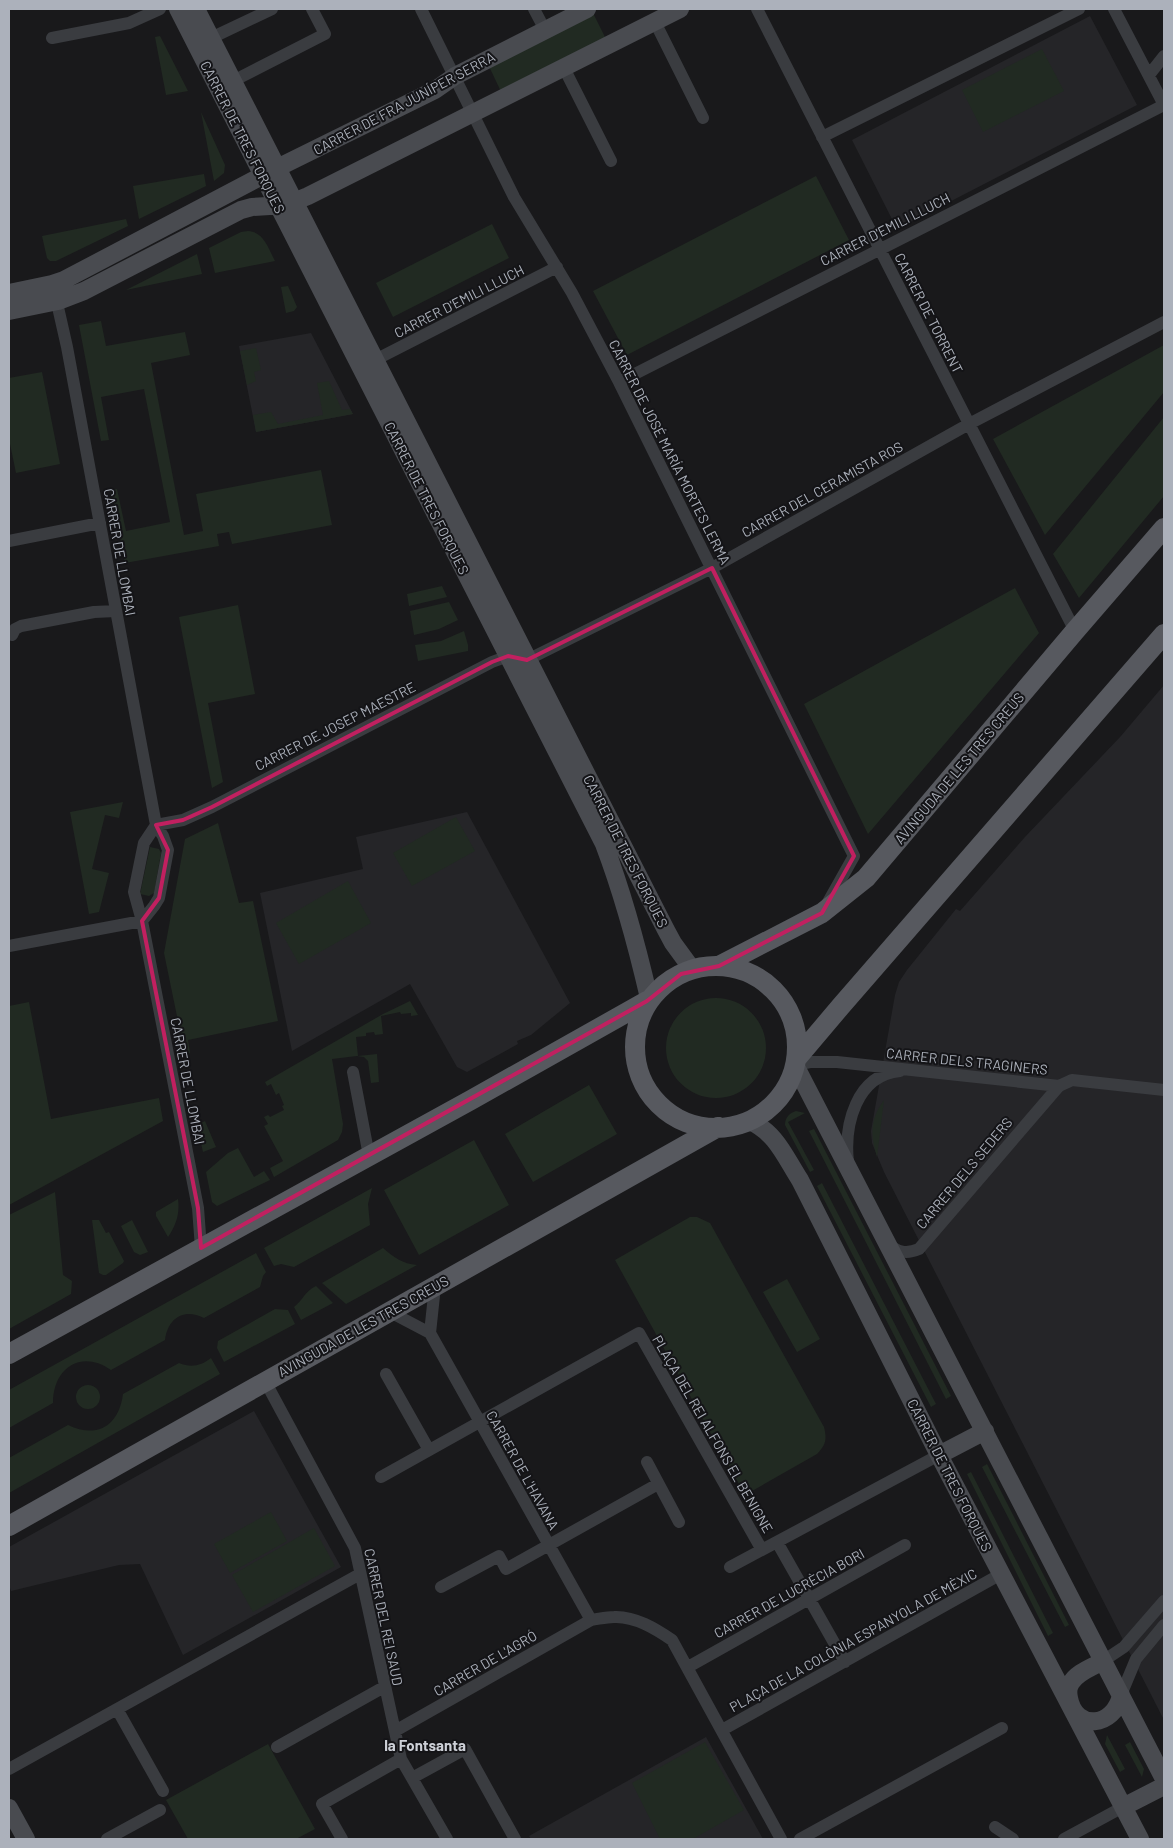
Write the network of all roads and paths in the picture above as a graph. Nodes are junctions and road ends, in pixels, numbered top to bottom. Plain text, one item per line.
1 (160, 9) edge
2 (178, 9) edge
3 (196, 9) edge
4 (272, 9) edge
5 (312, 9) edge
6 (420, 9) edge
7 (534, 9) edge
8 (587, 9) edge
9 (680, 9) edge
10 (756, 9) edge
11 (1079, 9) edge
12 (1114, 9) edge
13 (655, 22) junction
14 (545, 30) junction
15 (52, 38) dead end
16 (211, 38) junction
17 (1164, 56) edge
18 (564, 68) junction
19 (1149, 75) junction
20 (455, 76) junction
21 (233, 81) junction
22 (1164, 105) edge
23 (473, 114) junction
24 (702, 118) dead end
25 (822, 137) junction
26 (611, 161) dead end
27 (270, 172) junction
28 (286, 204) junction
29 (879, 248) junction
30 (557, 268) junction
31 (52, 284) junction
32 (9, 293) edge
33 (58, 301) junction
34 (9, 311) edge
35 (1164, 322) edge
36 (375, 360) junction
37 (619, 382) junction
38 (969, 424) junction
39 (100, 523) junction
40 (1164, 528) edge
41 (9, 541) edge
42 (712, 568) junction
43 (116, 611) junction
44 (1075, 631) junction
45 (1164, 634) edge
46 (12, 635) dead end
47 (508, 656) junction
48 (527, 660) junction
49 (156, 826) junction
50 (822, 913) junction
51 (142, 921) junction
52 (9, 946) edge
53 (719, 966) junction
54 (692, 969) junction
55 (648, 999) junction
56 (797, 1063) junction
57 (915, 1070) junction
58 (353, 1072) dead end
59 (1059, 1086) junction
60 (1164, 1090) edge
61 (749, 1122) junction
62 (718, 1127) junction
63 (369, 1156) junction
64 (854, 1181) junction
65 (885, 1239) junction
66 (201, 1248) junction
67 (435, 1286) junction
68 (390, 1312) junction
69 (430, 1333) junction
70 (9, 1354) edge
71 (386, 1374) dead end
72 (265, 1381) junction
73 (479, 1422) junction
74 (985, 1431) junction
75 (428, 1450) junction
76 (939, 1455) junction
77 (647, 1462) dead end
78 (381, 1477) dead end
79 (658, 1484) junction
80 (679, 1522) dead end
81 (9, 1526) edge
82 (777, 1542) junction
83 (548, 1545) junction
84 (906, 1545) dead end
85 (762, 1550) junction
86 (730, 1567) dead end
87 (360, 1574) junction
88 (1001, 1574) junction
89 (441, 1587) dead end
90 (809, 1598) junction
91 (1164, 1601) edge
92 (591, 1620) junction
93 (1164, 1624) edge
94 (1104, 1661) junction
95 (844, 1662) junction
96 (688, 1667) junction
97 (384, 1687) junction
98 (1121, 1695) junction
99 (1071, 1707) junction
100 (117, 1709) junction
101 (1002, 1728) dead end
102 (722, 1730) junction
103 (395, 1731) junction
104 (277, 1747) dead end
105 (401, 1759) junction
106 (9, 1769) edge
107 (412, 1778) junction
108 (1164, 1779) edge
109 (1164, 1786) edge
110 (163, 1791) dead end
111 (9, 1808) edge
112 (1123, 1808) junction
113 (160, 1810) dead end
114 (995, 1827) dead end
115 (26, 1839) edge
116 (108, 1839) edge
117 (342, 1839) edge
118 (447, 1839) edge
119 (515, 1839) edge
120 (781, 1839) edge
121 (800, 1839) edge
122 (1014, 1839) edge
123 (1064, 1839) edge
124 (1140, 1839) edge

1 - 15 street
2 - 27 main road, CARRER DE TRES FORQUES
3 - 16 main road, CARRER DE TRES FORQUES
4 - 16 street
5 - 21 street
6 - 20 street, CARRER DE JOSÉ MARÍA MORTES LERMA
7 - 14 street
8 - 14 main road, CARRER DE FRA JUNÍPER SERRA
9 - 13 main road
10 - 25 street, CARRER DE TORRENT
11 - 25 street
12 - 19 street
13 - 18 main road
13 - 24 street
14 - 20 main road, CARRER DE FRA JUNÍPER SERRA
16 - 21 main road, CARRER DE TRES FORQUES
17 - 19 street
18 - 23 main road
18 - 26 street
19 - 22 street
20 - 23 street, CARRER DE JOSÉ MARÍA MORTES LERMA
20 - 27 main road, CARRER DE FRA JUNÍPER SERRA
21 - 27 main road, CARRER DE TRES FORQUES
22 - 29 street, CARRER D'EMILI LLUCH
23 - 28 main road
23 - 30 street, CARRER DE JOSÉ MARÍA MORTES LERMA
25 - 29 street, CARRER DE TORRENT
27 - 28 main road, CARRER DE TRES FORQUES
27 - 31 main road, CARRER DE FRA JUNÍPER SERRA
28 - 33 main road
28 - 36 main road, CARRER DE TRES FORQUES
28 - 47 main road, CARRER DE TRES FORQUES
29 - 37 street, CARRER D'EMILI LLUCH
29 - 38 street, CARRER DE TORRENT
30 - 36 street, CARRER D'EMILI LLUCH
30 - 37 street, CARRER DE JOSÉ MARÍA MORTES LERMA
31 - 32 main road, CARRER DE FRA JUNÍPER SERRA
31 - 33 street, CARRER DE LLOMBAI
33 - 34 main road
33 - 39 street, CARRER DE LLOMBAI
35 - 38 street
36 - 48 main road, CARRER DE TRES FORQUES
37 - 42 street, CARRER DE JOSÉ MARÍA MORTES LERMA
38 - 42 street, CARRER DEL CERAMISTA ROS
38 - 44 street, CARRER DE TORRENT
39 - 41 street
39 - 43 street, CARRER DE LLOMBAI
40 - 44 main road, AVINGUDA DE LES TRES CREUS
42 - 48 street, CARRER DEL CERAMISTA ROS
42 - 50 street, CARRER DE JOSÉ MARÍA MORTES LERMA
43 - 46 street
43 - 49 street, CARRER DE LLOMBAI
44 - 50 main road, AVINGUDA DE LES TRES CREUS
45 - 56 main road
47 - 48 street
47 - 49 street, CARRER DE JOSEP MAESTRE
47 - 55 main road, CARRER DE TRES FORQUES
48 - 54 main road, CARRER DE TRES FORQUES
49 - 51 street, CARRER DE LLOMBAI
49 - 51 street, CARRER DE LLOMBAI
50 - 53 main road, AVINGUDA DE LES TRES CREUS
51 - 52 street
51 - 66 street, CARRER DE LLOMBAI
53 - 54 main road
53 - 56 main road
54 - 55 main road
55 - 62 main road
55 - 63 main road
56 - 57 street, CARRER DELS TRAGINERS
56 - 61 main road
56 - 64 main road
57 - 59 street, CARRER DELS TRAGINERS
57 - 64 street
58 - 63 street
59 - 60 street, CARRER DELS TRAGINERS
59 - 65 street, CARRER DELS SEDERS
61 - 62 main road
61 - 76 main road, CARRER DE TRES FORQUES
62 - 67 main road, AVINGUDA DE LES TRES CREUS
63 - 66 main road
64 - 65 main road
65 - 74 main road
66 - 70 main road
67 - 68 main road, AVINGUDA DE LES TRES CREUS
67 - 69 street
68 - 69 street
68 - 72 main road, AVINGUDA DE LES TRES CREUS
69 - 73 street, CARRER DE L'HAVANA
71 - 75 street
72 - 81 main road, AVINGUDA DE LES TRES CREUS
72 - 87 street, CARRER DEL REI SAUD
73 - 75 street
73 - 83 street, CARRER DE L'HAVANA
73 - 85 street, PLAÇA DEL REI ALFONS EL BENIGNE
74 - 76 main road
74 - 94 main road
75 - 78 street
76 - 82 street
76 - 88 main road, CARRER DE TRES FORQUES
77 - 79 street
79 - 80 street
79 - 83 street
82 - 85 street
82 - 90 street
83 - 89 street
83 - 92 street, CARRER DE L'HAVANA
84 - 90 street, CARRER DE LUCRÈCIA BORI
85 - 86 street
87 - 97 street, CARRER DEL REI SAUD
87 - 100 street
88 - 95 street, PLAÇA DE LA COLÒNIA ESPANYOLA DE MÈXIC
88 - 99 main road, CARRER DE TRES FORQUES
90 - 95 street
90 - 96 street, CARRER DE LUCRÈCIA BORI
91 - 94 street
92 - 96 street
92 - 103 street, CARRER DE L'AGRÓ
93 - 98 street
94 - 98 main road
94 - 99 main road
95 - 102 street, PLAÇA DE LA COLÒNIA ESPANYOLA DE MÈXIC
96 - 102 street
97 - 103 street, CARRER DEL REI SAUD
97 - 104 street
98 - 99 main road
98 - 108 main road
99 - 112 main road, CARRER DE TRES FORQUES
100 - 106 street
100 - 110 street
101 - 121 street
102 - 120 street, PLAÇA DE LA COLÒNIA ESPANYOLA DE MÈXIC
103 - 105 street, CARRER DEL REI SAUD
105 - 107 street, CARRER DEL REI SAUD
105 - 117 street
107 - 118 street, CARRER DEL REI SAUD
107 - 119 street
109 - 112 main road
111 - 115 main road
112 - 123 street
112 - 124 main road, CARRER DE TRES FORQUES
113 - 116 street
114 - 122 street

